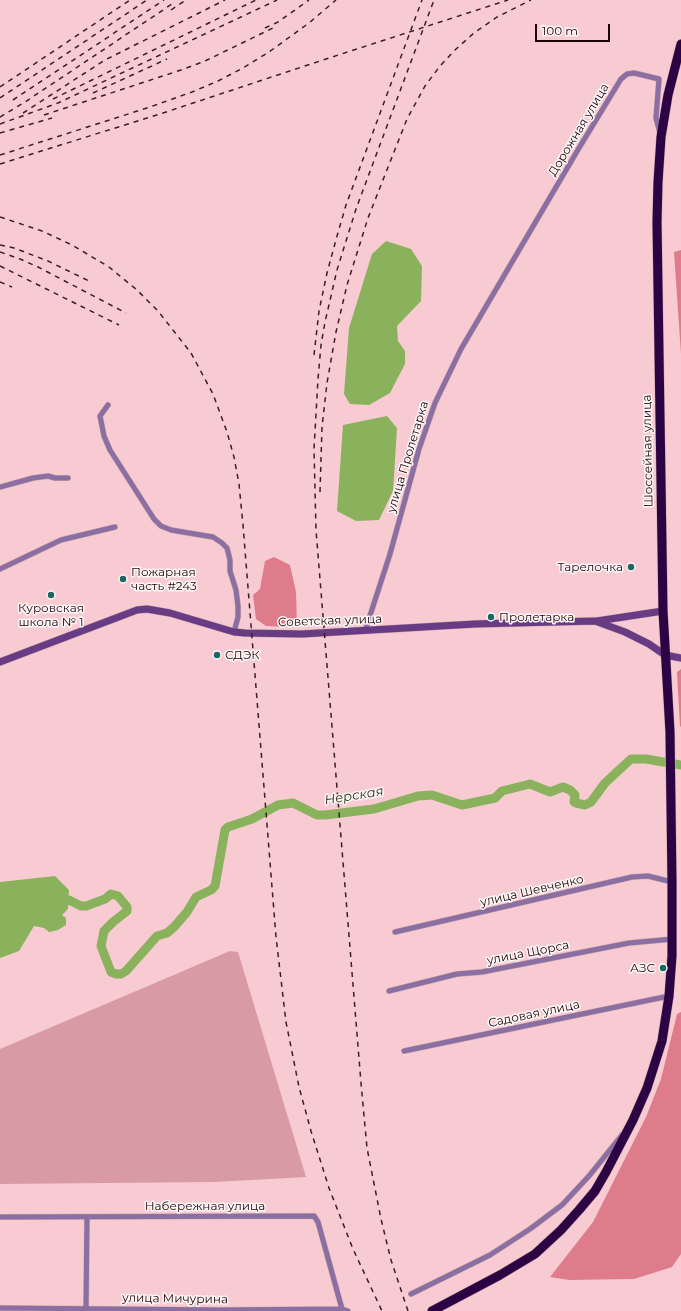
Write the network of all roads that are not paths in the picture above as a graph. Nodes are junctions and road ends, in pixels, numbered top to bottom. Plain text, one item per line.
1 (681, 44) edge
2 (661, 137) junction
3 (504, 277) joint
4 (108, 405) dead end
5 (68, 478) dead end
6 (0, 487) edge
7 (115, 527) dead end
8 (0, 569) edge
9 (663, 611) junction
10 (595, 621) junction
11 (365, 631) junction
12 (234, 632) junction
13 (665, 654) junction
14 (681, 658) edge
15 (0, 662) edge
16 (672, 882) junction
17 (395, 932) dead end
18 (673, 939) junction
19 (389, 992) dead end
20 (669, 996) junction
21 (404, 1051) dead end
22 (634, 1120) junction
23 (87, 1216) junction
24 (0, 1217) edge
25 (411, 1294) dead end
26 (0, 1308) edge
27 (86, 1309) edge
28 (342, 1309) junction
29 (348, 1311) edge
30 (432, 1311) edge

1 - 2 highway, Шоссейная улица
2 - 3 street, Дорожная улица
2 - 9 highway, Шоссейная улица
3 - 11 street, улица Пролетарка
4 - 12 street
5 - 6 street
7 - 8 street
9 - 10 street
9 - 13 highway, Шоссейная улица
10 - 11 street, Советская улица
10 - 13 street, Советская улица
11 - 12 street, Советская улица
12 - 15 street, Советская улица
13 - 14 street, Советская улица
13 - 16 highway, Шоссейная улица
16 - 17 street, улица Шевченко
16 - 18 highway, Шоссейная улица
18 - 19 street, улица Щорса
18 - 20 highway, Шоссейная улица
20 - 21 street, Садовая улица
20 - 22 highway, Шоссейная улица
22 - 25 street
22 - 30 highway, Шоссейная улица
23 - 24 street, Набережная улица
23 - 27 street
23 - 28 street, Набережная улица
26 - 27 street, улица Мичурина
27 - 28 street, улица Мичурина
28 - 29 street, улица Мичурина

